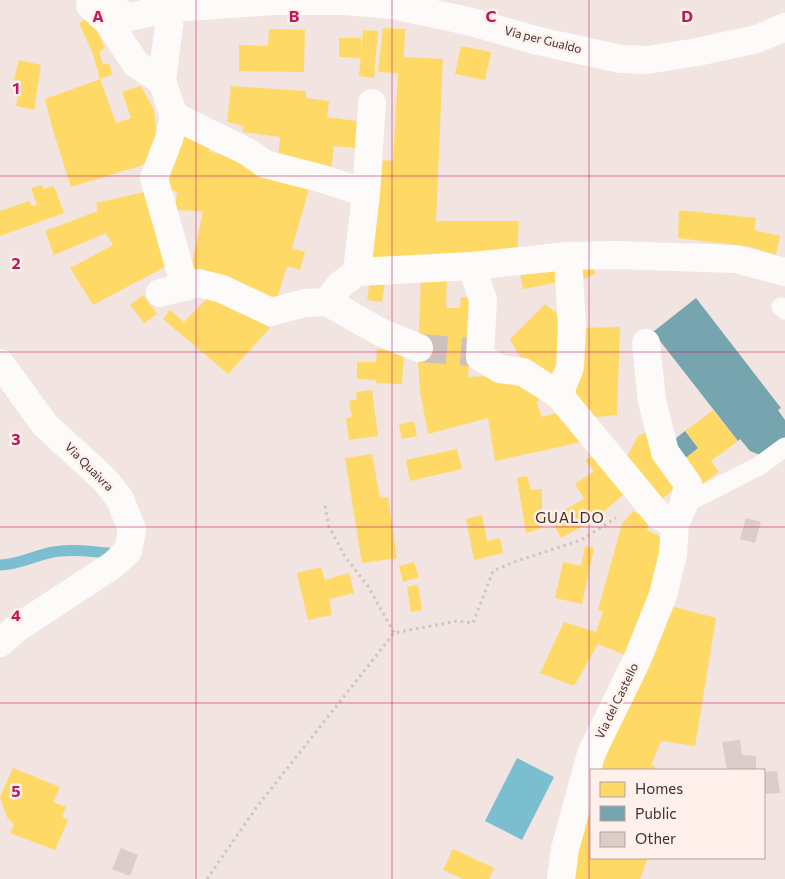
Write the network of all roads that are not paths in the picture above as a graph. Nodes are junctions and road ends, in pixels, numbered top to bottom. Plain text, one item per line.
1 (85, 0) edge
2 (94, 0) edge
3 (171, 8) junction
4 (785, 27) edge
5 (162, 81) junction
6 (372, 103) dead end
7 (174, 116) junction
8 (366, 193) junction
9 (568, 256) junction
10 (472, 266) junction
11 (357, 272) junction
12 (785, 272) edge
13 (327, 302) junction
14 (646, 343) dead end
15 (419, 348) tunnel mouth
16 (0, 363) edge
17 (559, 395) junction
18 (785, 447) edge
19 (680, 514) junction
20 (0, 643) edge
21 (561, 879) edge

1 - 5 street
2 - 3 street, Via per Gualdo
3 - 4 street, Via per Gualdo
3 - 5 street
5 - 7 street
6 - 8 street
7 - 8 street
7 - 13 street
8 - 11 street
9 - 10 street
9 - 12 street
9 - 17 street
10 - 11 street
10 - 17 street
11 - 13 street
13 - 15 street
14 - 19 street, Via del Castello
16 - 20 street, Via Quaivra
17 - 19 street
18 - 19 lane
19 - 21 street, Via del Castello

